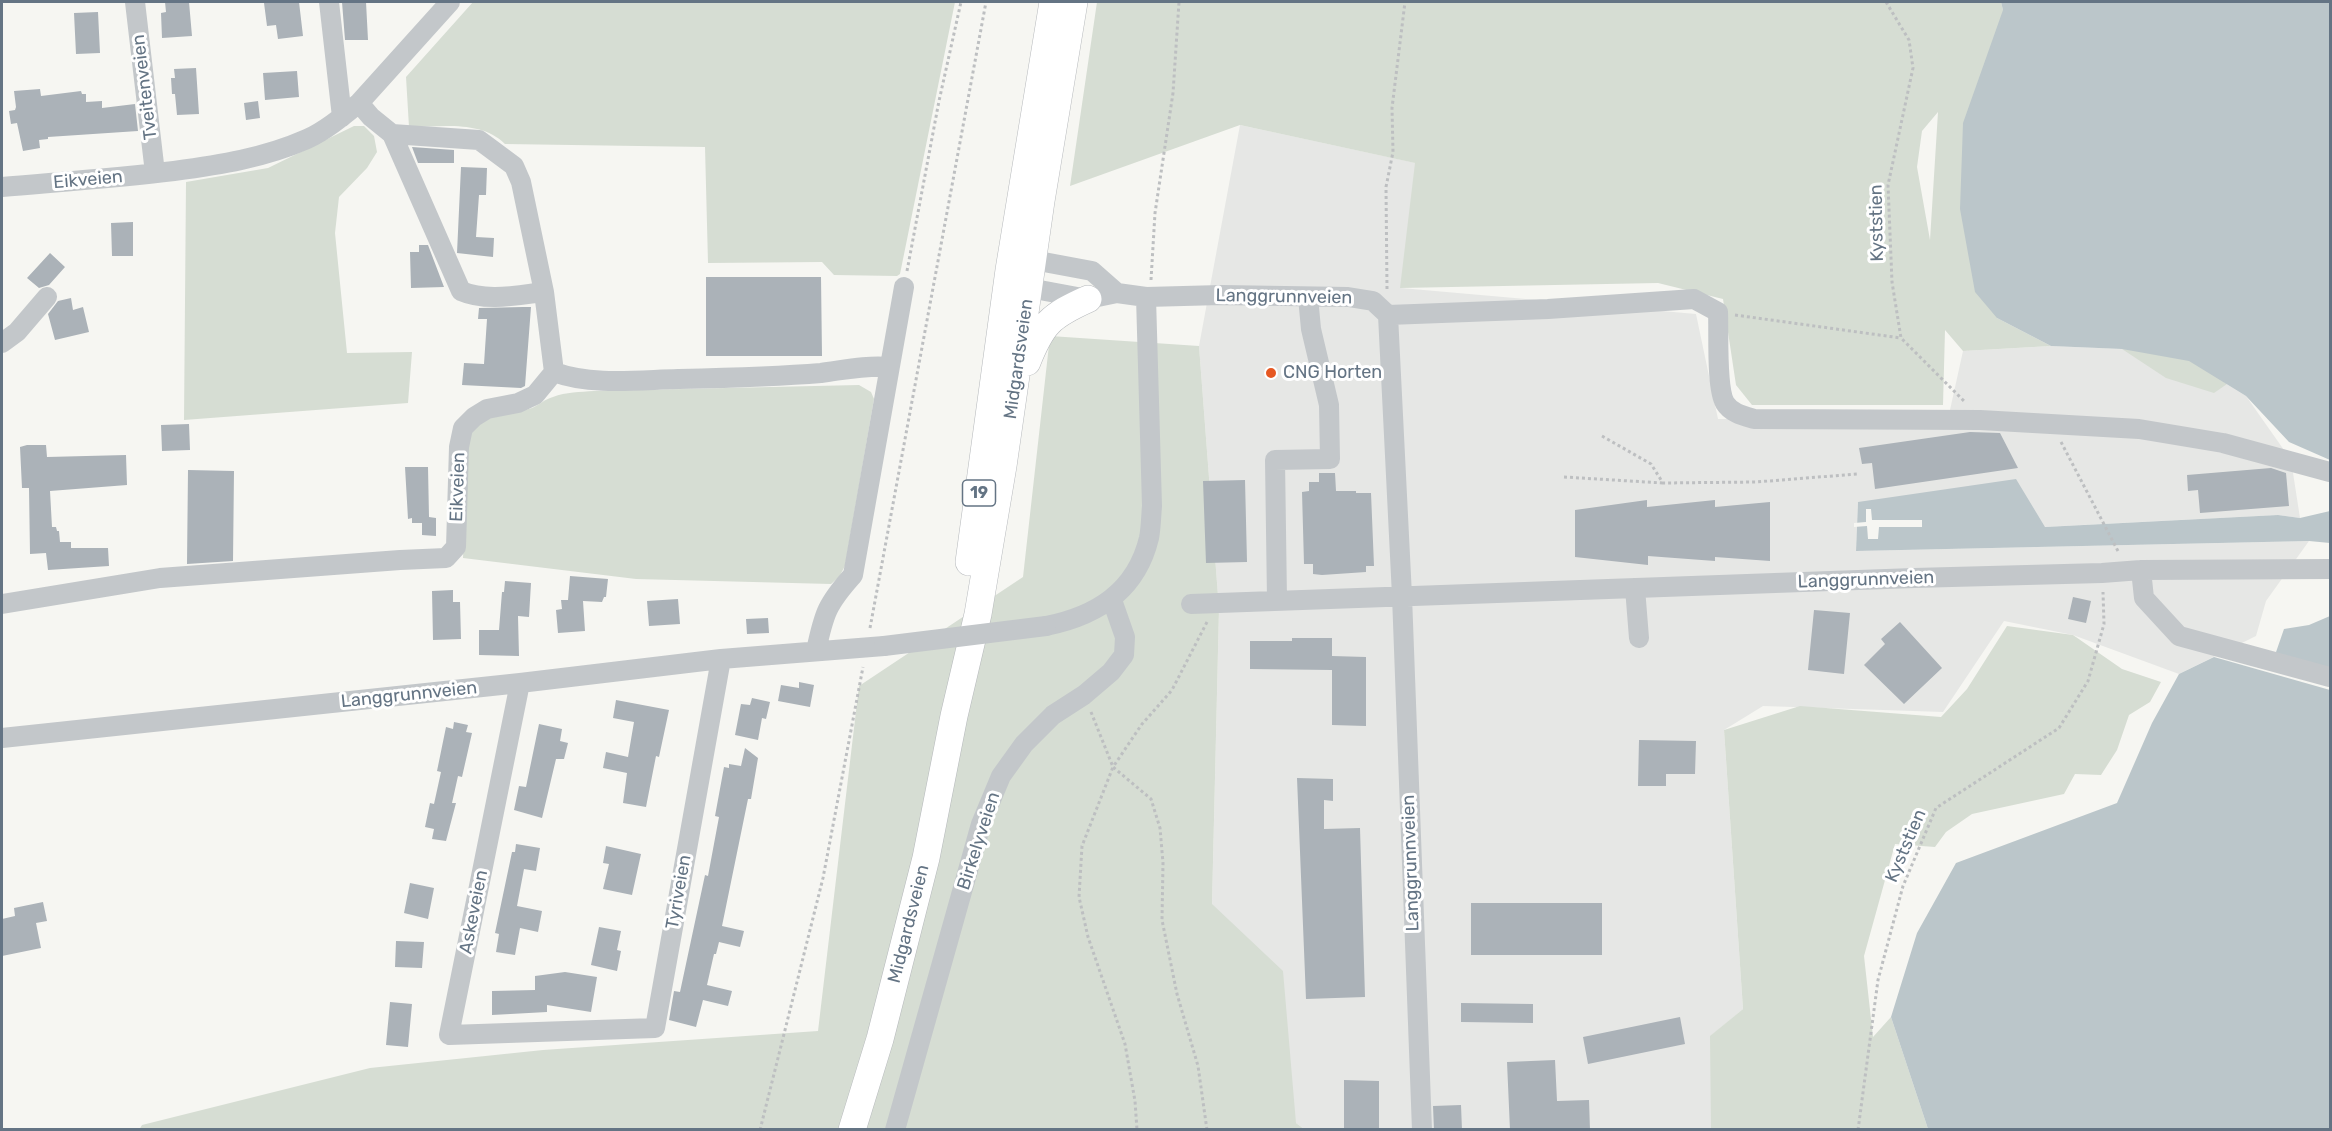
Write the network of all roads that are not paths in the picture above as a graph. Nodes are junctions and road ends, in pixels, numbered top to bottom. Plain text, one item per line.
1 (135, 2) edge
2 (329, 2) edge
3 (450, 2) edge
4 (1053, 2) edge
5 (1074, 2) edge
6 (358, 103) junction
7 (342, 117) junction
8 (392, 134) junction
9 (155, 173) junction
10 (2, 187) edge
11 (1021, 265) junction
12 (904, 287) road end
13 (1029, 288) junction
14 (544, 292) junction
15 (1117, 293) junction
16 (47, 297) dead end
17 (1146, 297) junction
18 (1308, 297) junction
19 (1088, 299) junction
20 (1388, 315) junction
21 (2, 343) edge
22 (889, 367) junction
23 (554, 372) junction
24 (1015, 391) junction
25 (2331, 472) edge
26 (2295, 568) junction
27 (2331, 569) edge
28 (2141, 570) junction
29 (2331, 582) edge
30 (1635, 588) junction
31 (1402, 596) junction
32 (1112, 600) junction
33 (1277, 600) junction
34 (2, 604) edge
35 (1191, 604) dead end
36 (1639, 638) dead end
37 (816, 651) junction
38 (720, 659) junction
39 (2331, 677) edge
40 (520, 683) junction
41 (954, 716) junction
42 (2, 738) edge
43 (558, 1031) joint
44 (852, 1130) edge
45 (895, 1130) edge
46 (1422, 1130) edge

1 - 9 street, Tveitenveien
2 - 7 street
3 - 6 street, Eikveien
4 - 11 highway, Midgardsveien / 19
5 - 11 highway, Midgardsveien / 19
6 - 7 street, Eikveien
6 - 8 street
7 - 9 street, Eikveien
8 - 14 street
8 - 14 street
9 - 10 street, Eikveien
11 - 13 highway, Midgardsveien / 19
11 - 15 street
11 - 41 highway, Midgardsveien / 19
12 - 22 street
13 - 19 street, Langgrunnveien
13 - 24 highway, Midgardsveien / 19
14 - 23 street
15 - 17 street, Langgrunnveien
15 - 19 street, Langgrunnveien
16 - 21 street
17 - 18 street, Langgrunnveien
17 - 32 street
18 - 20 street, Langgrunnveien
18 - 33 street
19 - 24 highway, 19
20 - 25 street
20 - 31 street, Langgrunnveien
22 - 23 street
22 - 37 street
23 - 34 street, Eikveien
24 - 41 highway, Midgardsveien / 19
26 - 27 street, Langgrunnveien
26 - 28 street, Langgrunnveien
26 - 29 street
28 - 30 street, Langgrunnveien
28 - 39 street
30 - 31 street, Langgrunnveien
30 - 36 street
31 - 33 street, Langgrunnveien
31 - 46 street, Langgrunnveien
32 - 37 street, Langgrunnveien, bridge
32 - 45 street, Birkelyveien
33 - 35 street, Langgrunnveien
37 - 38 street, Langgrunnveien
38 - 40 street, Langgrunnveien
38 - 43 street, Tyriveien
40 - 42 street, Langgrunnveien
40 - 43 street, Askeveien
41 - 44 highway, Midgardsveien / 19

